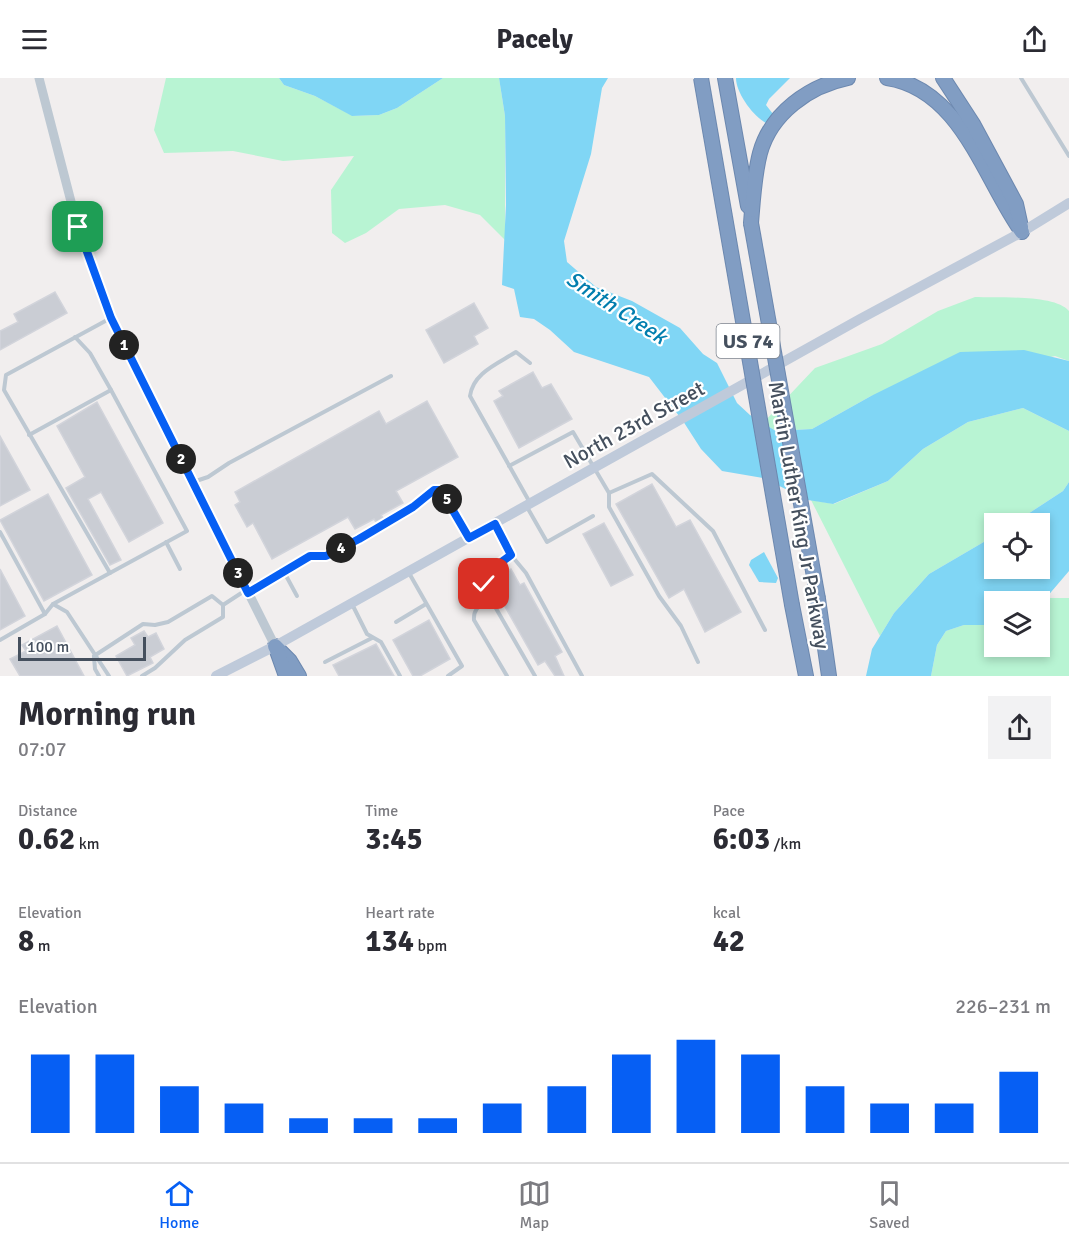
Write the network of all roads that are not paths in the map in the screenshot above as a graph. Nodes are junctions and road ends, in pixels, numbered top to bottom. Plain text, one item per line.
1 (39, 78) edge
2 (701, 78) edge
3 (725, 78) edge
4 (848, 78) edge
5 (886, 78) edge
6 (942, 78) edge
7 (1021, 78) edge
8 (1069, 156) edge
9 (1069, 204) edge
10 (751, 223) junction
11 (1022, 232) junction
12 (111, 318) junction
13 (75, 337) junction
14 (530, 363) dead end
15 (391, 376) dead end
16 (111, 390) junction
17 (2, 391) edge
18 (29, 435) junction
19 (509, 466) junction
20 (594, 469) junction
21 (192, 482) junction
22 (609, 493) junction
23 (529, 505) junction
24 (593, 516) dead end
25 (495, 524) junction
26 (0, 532) edge
27 (469, 538) junction
28 (2, 540) edge
29 (166, 542) junction
30 (511, 555) junction
31 (180, 569) dead end
32 (284, 572) junction
33 (408, 572) junction
34 (110, 573) junction
35 (248, 591) junction
36 (297, 596) dead end
37 (490, 598) junction
38 (53, 604) junction
39 (352, 604) junction
40 (426, 604) junction
41 (223, 605) junction
42 (792, 605) junction
43 (45, 614) junction
44 (396, 622) dead end
45 (765, 630) dead end
46 (373, 637) junction
47 (0, 640) edge
48 (275, 646) junction
49 (94, 656) junction
50 (325, 662) dead end
51 (698, 662) dead end
52 (99, 676) edge
53 (110, 676) edge
54 (142, 676) edge
55 (216, 676) edge
56 (285, 676) edge
57 (299, 676) edge
58 (400, 676) edge
59 (448, 676) edge
60 (507, 676) edge
61 (535, 676) edge
62 (582, 676) edge
63 (796, 676) edge
64 (806, 676) edge
65 (829, 676) edge

1 - 12 street
2 - 42 highway, Martin Luther King Jr Parkway / US 74, bridge
3 - 10 highway, Martin Luther King Jr Parkway / US 74
4 - 10 highway
5 - 11 highway
6 - 11 highway
7 - 8 lane
9 - 11 main road, North 23rd Street
10 - 65 highway, Martin Luther King Jr Parkway / US 74, bridge
11 - 20 main road, North 23rd Street
12 - 13 lane
12 - 21 street
13 - 16 lane
13 - 17 lane
14 - 19 lane
15 - 21 lane
16 - 18 lane
16 - 29 lane
17 - 18 lane
18 - 34 lane
19 - 20 lane
19 - 23 lane
20 - 22 lane
20 - 23 main road, North 23rd Street
21 - 35 street
22 - 45 lane
22 - 51 lane
23 - 24 lane
23 - 25 main road, North 23rd Street
25 - 27 main road, North 23rd Street
25 - 30 lane
26 - 28 lane
27 - 32 lane
27 - 33 main road, North 23rd Street
28 - 43 lane
29 - 31 lane
29 - 34 lane
30 - 37 lane
30 - 62 lane
32 - 35 lane
32 - 36 lane
33 - 39 main road, North 23rd Street
33 - 40 lane
34 - 38 lane
35 - 41 lane
35 - 48 street
37 - 60 lane
37 - 61 lane
38 - 43 lane
38 - 49 lane
39 - 46 lane
39 - 48 main road, North 23rd Street
40 - 44 lane
40 - 59 lane
41 - 49 lane
41 - 54 lane
42 - 63 highway
42 - 64 highway, Martin Luther King Jr Parkway / US 74
43 - 47 lane
46 - 50 lane
46 - 58 lane
48 - 55 main road, North 23rd Street
48 - 56 highway
48 - 57 highway
49 - 52 lane
49 - 53 lane

